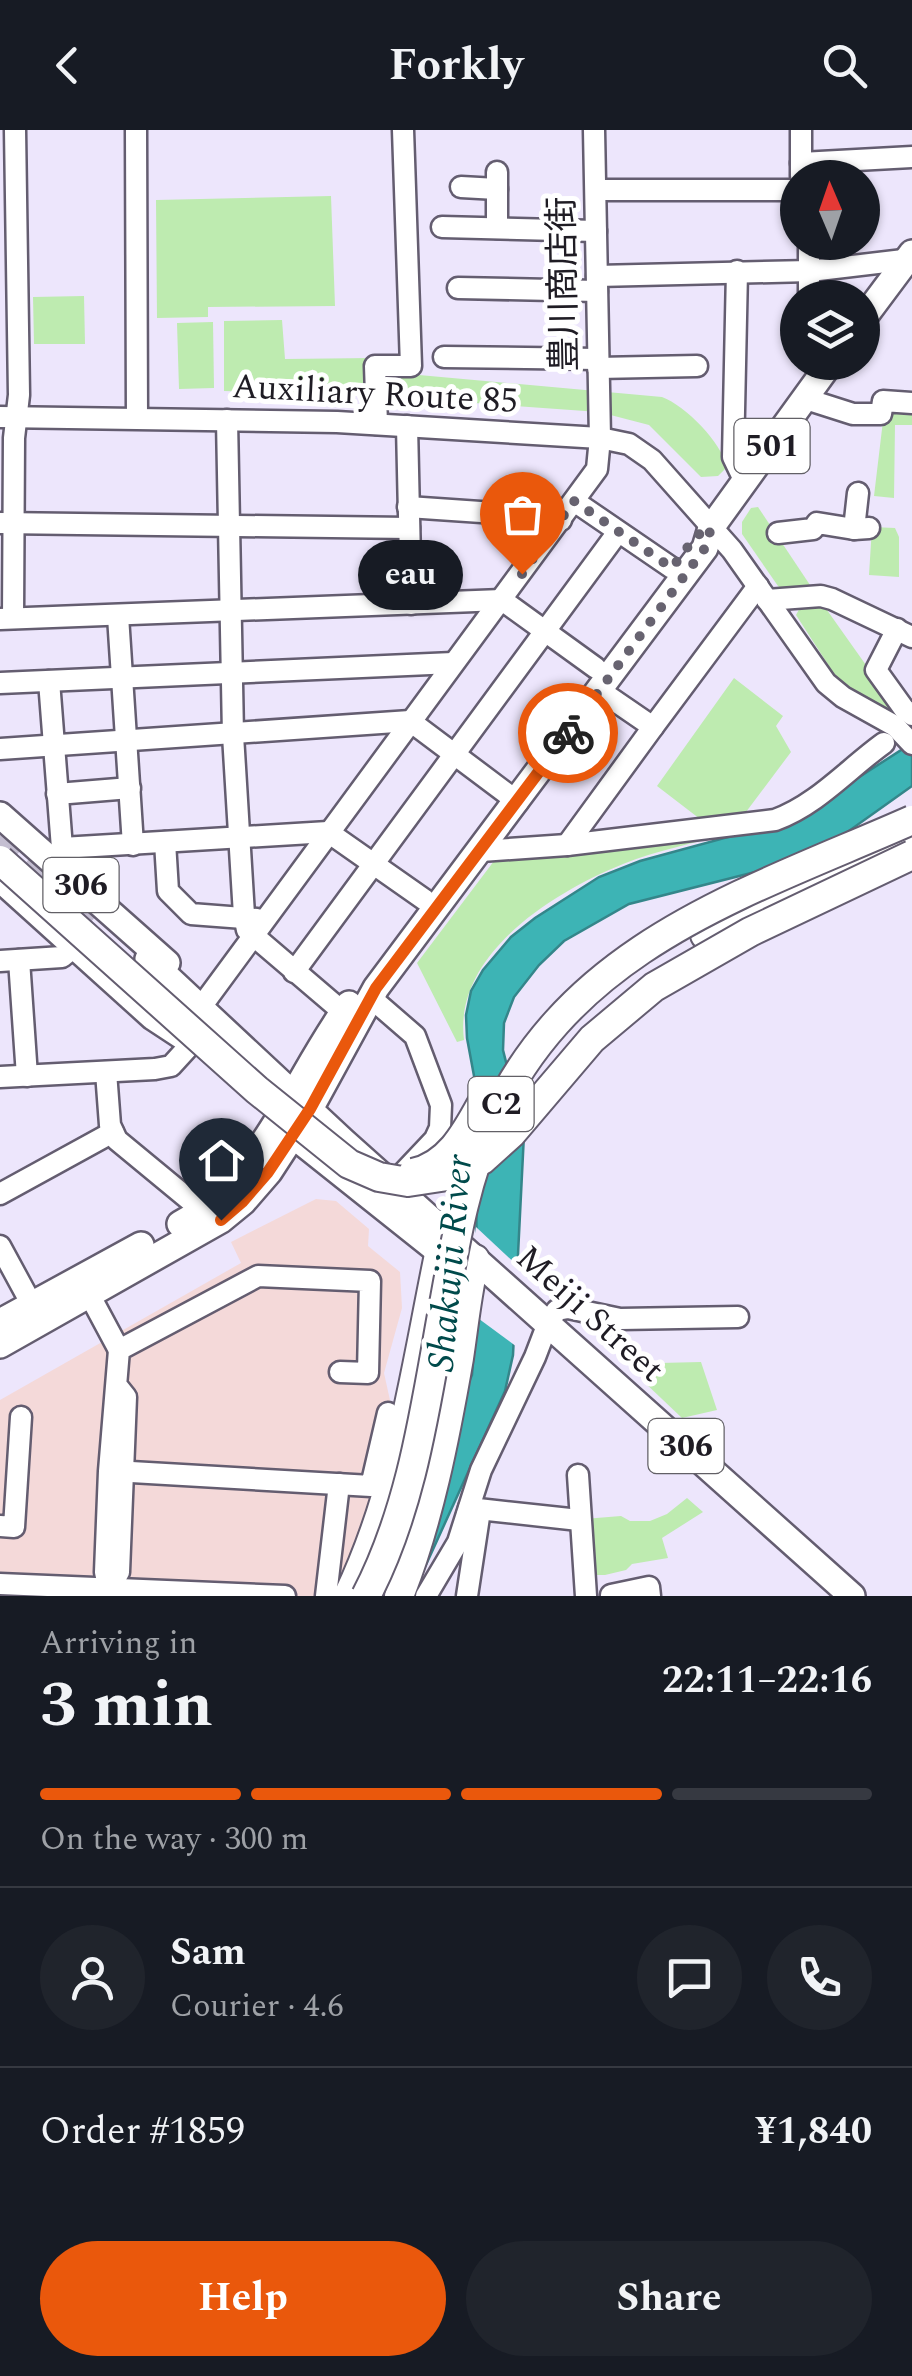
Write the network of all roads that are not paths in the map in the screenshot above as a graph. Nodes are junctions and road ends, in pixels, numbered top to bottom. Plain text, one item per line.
1 (15, 130) edge
2 (136, 130) edge
3 (403, 130) edge
4 (594, 130) edge
5 (802, 130) edge
6 (912, 157) edge
7 (801, 160) edge
8 (880, 161) edge
9 (461, 187) dead end
10 (596, 190) junction
11 (780, 190) edge
12 (407, 227) junction
13 (497, 228) junction
14 (596, 230) junction
15 (910, 257) edge
16 (810, 260) edge
17 (737, 271) junction
18 (810, 271) junction
19 (810, 280) edge
20 (597, 284) junction
21 (458, 288) dead end
22 (880, 296) edge
23 (444, 357) dead end
24 (598, 364) junction
25 (696, 366) dead end
26 (818, 380) edge
27 (806, 399) junction
28 (912, 403) edge
29 (9, 417) edge
30 (137, 418) junction
31 (227, 420) junction
32 (377, 424) junction
33 (407, 426) junction
34 (600, 438) junction
35 (745, 482) junction
36 (858, 492) dead end
37 (574, 501) junction
38 (409, 517) junction
39 (561, 520) junction
40 (7, 523) edge
41 (227, 526) junction
42 (711, 528) junction
43 (618, 532) junction
44 (778, 532) dead end
45 (672, 568) junction
46 (762, 593) junction
47 (502, 600) junction
48 (411, 604) junction
49 (230, 610) junction
50 (118, 616) junction
51 (6, 619) edge
52 (544, 631) junction
53 (904, 633) edge
54 (453, 663) junction
55 (230, 676) junction
56 (124, 679) junction
57 (598, 679) junction
58 (49, 681) junction
59 (0, 683) edge
60 (912, 715) edge
61 (410, 721) junction
62 (653, 726) junction
63 (233, 735) junction
64 (909, 740) edge
65 (126, 742) junction
66 (884, 743) dead end
67 (53, 746) junction
68 (0, 749) edge
69 (454, 754) junction
70 (130, 788) junction
71 (57, 794) junction
72 (512, 797) junction
73 (912, 820) edge
74 (2, 821) edge
75 (328, 832) junction
76 (238, 837) junction
77 (912, 840) edge
78 (165, 842) junction
79 (133, 845) junction
80 (567, 845) junction
81 (0, 850) edge
82 (481, 851) junction
83 (57, 854) junction
84 (912, 855) edge
85 (0, 860) edge
86 (374, 863) junction
87 (0, 879) edge
88 (742, 895) junction
89 (425, 900) junction
90 (254, 924) junction
91 (74, 947) junction
92 (148, 958) dead end
93 (10, 961) edge
94 (294, 972) junction
95 (126, 981) dead end
96 (370, 997) junction
97 (200, 1006) junction
98 (343, 1012) junction
99 (221, 1026) junction
100 (192, 1043) junction
101 (318, 1050) junction
102 (106, 1072) junction
103 (27, 1076) junction
104 (0, 1077) edge
105 (302, 1101) junction
106 (284, 1129) junction
107 (113, 1132) junction
108 (392, 1184) junction
109 (0, 1194) edge
110 (203, 1212) junction
111 (442, 1242) junction
112 (0, 1246) edge
113 (473, 1268) junction
114 (89, 1294) junction
115 (32, 1305) junction
116 (738, 1317) dead end
117 (0, 1322) edge
118 (544, 1331) junction
119 (0, 1345) edge
120 (119, 1350) junction
121 (340, 1372) dead end
122 (388, 1412) dead end
123 (21, 1416) dead end
124 (116, 1472) junction
125 (578, 1475) dead end
126 (339, 1484) junction
127 (468, 1511) junction
128 (579, 1520) junction
129 (0, 1526) edge
130 (0, 1584) edge
131 (109, 1590) junction
132 (612, 1595) edge
133 (285, 1596) edge
134 (326, 1596) edge
135 (348, 1596) edge
136 (366, 1596) edge
137 (385, 1596) edge
138 (398, 1596) edge
139 (426, 1596) edge
140 (467, 1596) edge
141 (586, 1596) edge
142 (650, 1596) edge
143 (829, 1596) edge
144 (852, 1596) edge

1 - 29 street
2 - 30 street
3 - 12 street
4 - 10 street, 豊川商店街
5 - 7 street
6 - 8 street
9 - 13 street
10 - 11 street
10 - 14 street, 豊川商店街
12 - 13 street
12 - 32 street
13 - 14 street
14 - 20 street, 豊川商店街
15 - 18 street
15 - 22 main road
16 - 18 street
17 - 18 street
17 - 20 street
17 - 35 street
18 - 19 street
20 - 21 street
20 - 24 street, 豊川商店街
23 - 24 street
24 - 25 street
24 - 34 street, 豊川商店街
26 - 27 main road, 501
27 - 28 street
27 - 35 main road, 501
29 - 30 street, Auxiliary Route 85
29 - 40 street
30 - 31 street, Auxiliary Route 85
31 - 32 street, Auxiliary Route 85
31 - 41 street
32 - 33 street, Auxiliary Route 85
33 - 34 street, Auxiliary Route 85
33 - 38 street
34 - 37 street, 豊川商店街
34 - 42 street, Auxiliary Route 85
35 - 42 main road, 501
36 - 44 street
37 - 39 street, 豊川商店街
37 - 43 street
38 - 39 street
38 - 41 street
38 - 48 street
39 - 47 street, 豊川商店街
40 - 41 street
40 - 51 street
41 - 49 street
42 - 45 main road, 501
42 - 46 street, Auxiliary Route 85
42 - 57 main road, 501
43 - 45 street
43 - 52 street
45 - 57 main road, 501
46 - 53 street
46 - 62 street
46 - 64 street, Auxiliary Route 85
47 - 48 street
47 - 52 street
47 - 54 street, 豊川商店街
48 - 49 street
49 - 50 street
49 - 55 street
50 - 51 street
50 - 56 street
52 - 57 street
52 - 69 street
53 - 60 street
54 - 55 street
54 - 61 street, 豊川商店街
55 - 56 street
55 - 63 street
56 - 58 street
56 - 65 street
57 - 62 street
57 - 72 main road, 501
58 - 59 street
58 - 67 street
61 - 63 street
61 - 69 street
61 - 75 street, 豊川商店街
62 - 80 street
63 - 65 street
63 - 76 street
65 - 67 street
65 - 70 street
66 - 80 street
67 - 68 street
67 - 71 street
69 - 72 street
69 - 86 street
70 - 71 street
70 - 79 street
71 - 83 street
72 - 82 main road, 501
72 - 89 main road, 501
73 - 88 highway, C2, bridge
74 - 83 main road, 306
75 - 76 street
75 - 86 street
75 - 90 street, 豊川商店街
76 - 78 street
76 - 90 street
77 - 137 highway, C2, bridge
78 - 79 street
78 - 90 street
79 - 83 street
80 - 82 street
81 - 88 highway, C2, bridge
82 - 96 main road, 501
83 - 97 main road, 306
84 - 85 highway, C2, bridge
86 - 89 street
86 - 94 street
87 - 91 main road, 306
88 - 136 highway, C2, bridge
89 - 98 main road, 501
90 - 94 street
90 - 97 street, 豊川商店街
91 - 93 street
91 - 100 main road, 306
92 - 97 main road, 306
93 - 103 street
94 - 98 street
95 - 100 main road, 306
96 - 105 main road, 501
96 - 108 street
97 - 99 main road, 306
98 - 101 main road, 501
99 - 101 main road
99 - 105 main road, 306
100 - 102 street
100 - 106 main road, 306
101 - 105 main road, 501
102 - 103 street
102 - 107 street
103 - 104 street
105 - 106 main road, 501
105 - 108 main road, 306
106 - 110 main road, 501
106 - 111 main road, Meiji Street / 306
106 - 114 main road, 501
107 - 109 street
107 - 110 street
108 - 111 main road, Meiji Street / 306
110 - 115 main road, 501
111 - 113 main road, Meiji Street / 306
111 - 135 highway
112 - 115 street
113 - 118 main road, Meiji Street / 306
113 - 138 highway
114 - 119 main road, 501
114 - 120 street
115 - 117 main road, 501
116 - 118 street
118 - 127 street
118 - 143 main road, Meiji Street / 306
118 - 144 main road, Meiji Street / 306
120 - 121 street
120 - 124 street
122 - 126 street
123 - 129 street
124 - 126 street
124 - 131 street
125 - 128 street
126 - 134 street
127 - 128 street
127 - 139 street
127 - 140 street
128 - 141 street
130 - 131 street
131 - 133 street
132 - 142 street

